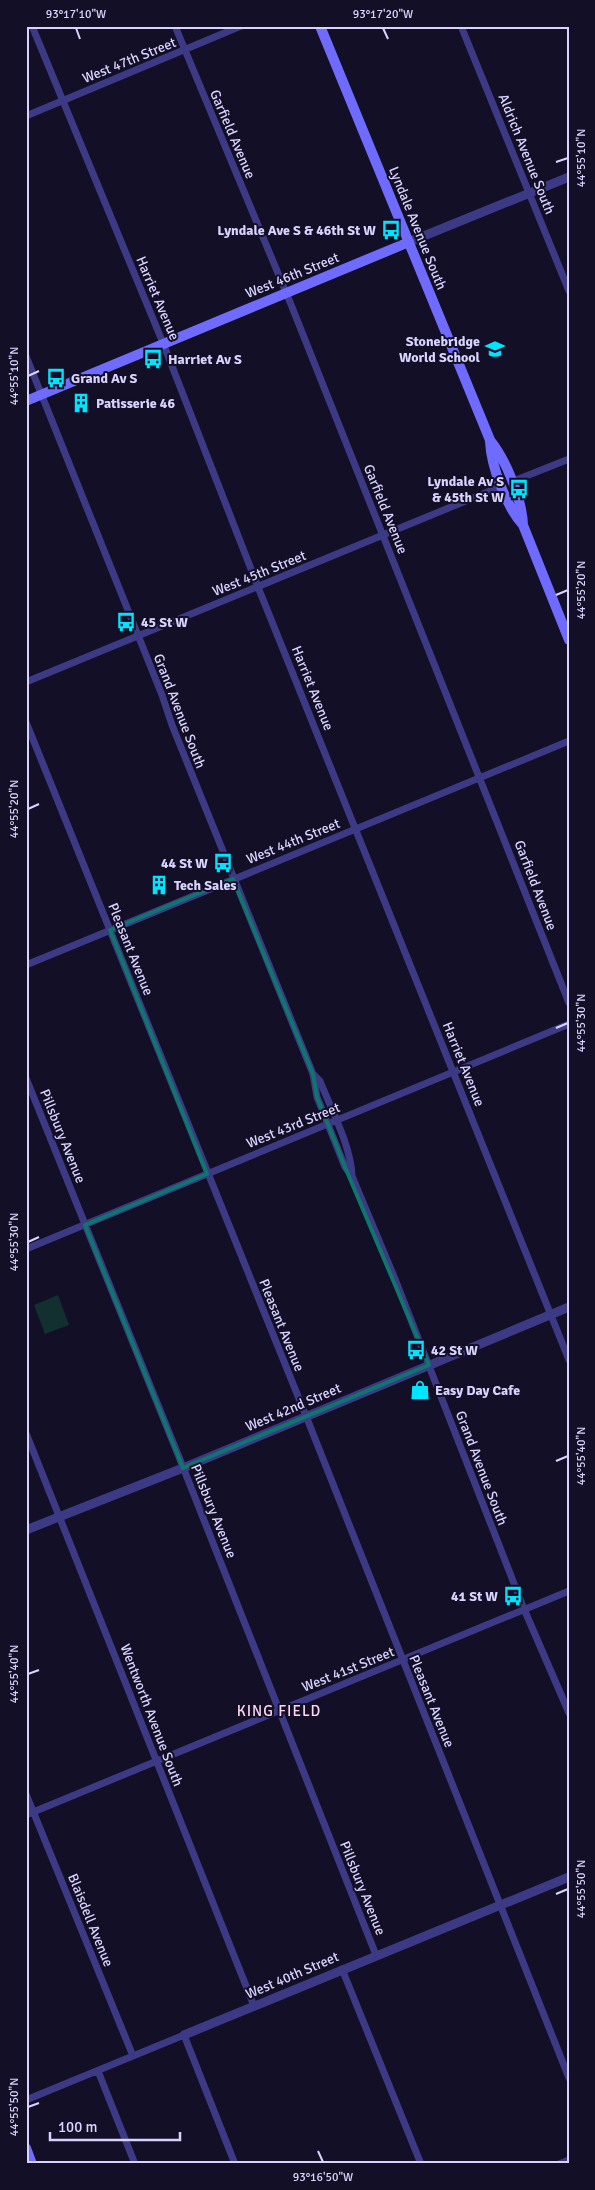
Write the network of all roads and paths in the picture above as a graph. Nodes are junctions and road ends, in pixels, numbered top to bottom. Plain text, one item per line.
1 (32, 26) edge
2 (174, 26) edge
3 (241, 26) edge
4 (320, 26) edge
5 (462, 26) edge
6 (184, 51) junction
7 (62, 101) junction
8 (26, 116) edge
9 (569, 177) edge
10 (530, 193) junction
11 (409, 242) junction
12 (569, 291) edge
13 (286, 292) junction
14 (163, 343) junction
15 (26, 356) edge
16 (40, 394) junction
17 (26, 400) edge
18 (569, 459) edge
19 (507, 484) junction
20 (383, 535) junction
21 (258, 587) junction
22 (138, 636) junction
23 (569, 640) edge
24 (26, 682) edge
25 (26, 722) edge
26 (569, 741) edge
27 (480, 778) junction
28 (356, 829) junction
29 (233, 879) junction
30 (110, 930) junction
31 (26, 964) edge
32 (569, 1003) edge
33 (569, 1024) edge
34 (453, 1072) junction
35 (26, 1078) edge
36 (332, 1122) junction
37 (208, 1174) junction
38 (85, 1225) junction
39 (26, 1250) edge
40 (569, 1308) edge
41 (551, 1315) junction
42 (569, 1360) edge
43 (429, 1365) junction
44 (306, 1416) junction
45 (26, 1433) edge
46 (184, 1468) junction
47 (60, 1516) junction
48 (26, 1530) edge
49 (569, 1591) edge
50 (524, 1609) junction
51 (402, 1660) junction
52 (279, 1711) junction
53 (569, 1713) edge
54 (156, 1762) junction
55 (26, 1794) edge
56 (30, 1814) edge
57 (569, 1877) edge
58 (500, 1904) junction
59 (376, 1955) junction
60 (342, 1969) junction
61 (254, 2006) junction
62 (184, 2035) junction
63 (133, 2056) junction
64 (98, 2071) junction
65 (569, 2078) edge
66 (26, 2100) edge
67 (26, 2148) edge
68 (569, 2160) edge
69 (32, 2164) edge
70 (135, 2164) edge
71 (235, 2164) edge
72 (421, 2164) edge
73 (559, 2164) edge

1 - 7 street, Harriet Avenue
2 - 6 street, Garfield Avenue
3 - 6 street, West 47th Street
4 - 11 main road, Lyndale Avenue South
5 - 10 street, Aldrich Avenue South
6 - 7 street, West 47th Street
6 - 13 street, Garfield Avenue
7 - 8 street, West 47th Street
7 - 14 street, Harriet Avenue
9 - 10 street, West 46th Street
10 - 11 street, West 46th Street
10 - 12 street, Aldrich Avenue South
11 - 13 main road, West 46th Street
11 - 19 main road, Lyndale Avenue South
13 - 14 main road, West 46th Street
13 - 20 street, Garfield Avenue
14 - 16 main road, West 46th Street
14 - 21 street, Harriet Avenue
15 - 16 street, Grand Avenue South
16 - 17 main road, West 46th Street
16 - 22 street, Grand Avenue South
18 - 19 street, West 45th Street
19 - 20 street, West 45th Street
19 - 23 main road, Lyndale Avenue South
20 - 21 street, West 45th Street
20 - 27 street, Garfield Avenue
21 - 22 street, West 45th Street
21 - 28 street, Harriet Avenue
22 - 24 street, West 45th Street
22 - 29 street, Grand Avenue South
25 - 30 street, Pleasant Avenue
26 - 27 street, West 44th Street
27 - 28 street, West 44th Street
27 - 32 street, Garfield Avenue
28 - 29 street, West 44th Street
28 - 34 street, Harriet Avenue
29 - 30 street, West 44th Street
29 - 36 street, Grand Avenue South
30 - 31 street, West 44th Street
30 - 37 street, Pleasant Avenue
33 - 34 street, West 43rd Street
34 - 36 street, West 43rd Street
34 - 41 street, Harriet Avenue
35 - 38 street, Pillsbury Avenue
36 - 37 street, West 43rd Street
36 - 43 street, Grand Avenue South
37 - 38 street, West 43rd Street
37 - 44 street, Pleasant Avenue
38 - 39 street, West 43rd Street
38 - 46 street, Pillsbury Avenue
40 - 41 street, West 42nd Street
41 - 42 street, Harriet Avenue
41 - 43 street, West 42nd Street
43 - 44 street, West 42nd Street
43 - 50 street, Grand Avenue South
44 - 46 street, West 42nd Street
44 - 51 street, Pleasant Avenue
45 - 47 street, Wentworth Avenue South
46 - 47 street, West 42nd Street
46 - 52 street, Pillsbury Avenue
47 - 48 street, West 42nd Street
47 - 54 street, Wentworth Avenue South
49 - 50 street, West 41st Street
50 - 51 street, West 41st Street
50 - 53 street, Grand Avenue South
51 - 52 street, West 41st Street
51 - 58 street, Pleasant Avenue
52 - 54 street, West 41st Street
52 - 59 street, Pillsbury Avenue
54 - 56 street, West 41st Street
54 - 61 street, Wentworth Avenue South
55 - 56 street, Blaisdell Avenue
56 - 63 street, Blaisdell Avenue
57 - 58 street, West 40th Street
58 - 59 street, West 40th Street
58 - 65 street, Pleasant Avenue
59 - 60 street, West 40th Street
60 - 61 street, West 40th Street
60 - 72 street
61 - 62 street, West 40th Street
62 - 63 street, West 40th Street
62 - 71 street
63 - 64 street, West 40th Street
64 - 66 street, West 40th Street
64 - 70 street
67 - 69 main road
68 - 73 street

